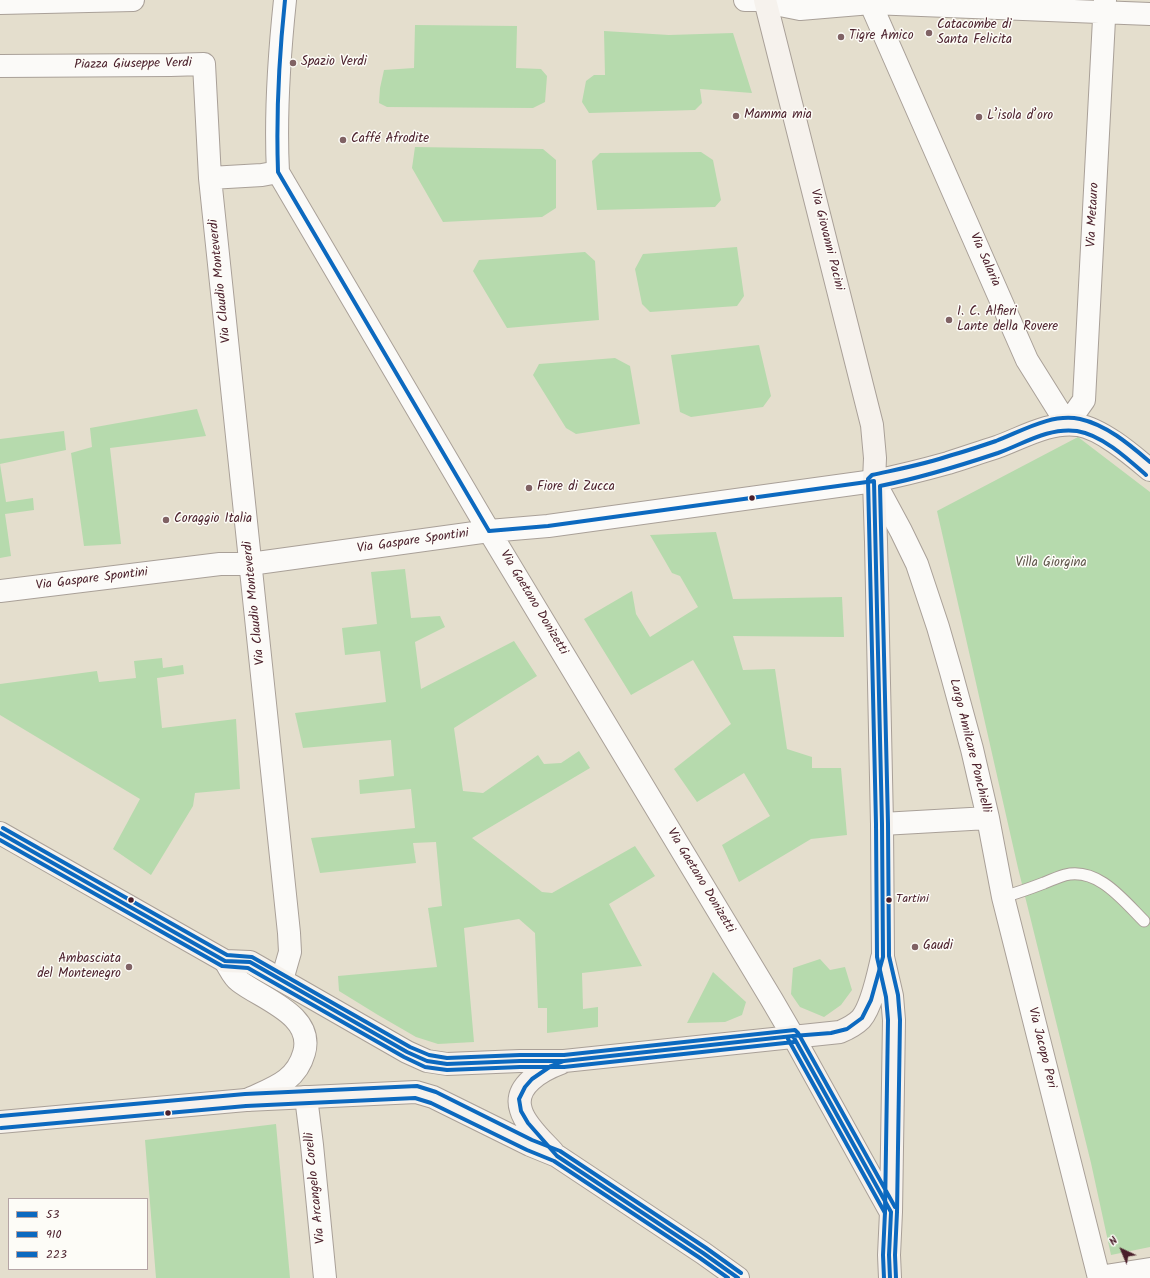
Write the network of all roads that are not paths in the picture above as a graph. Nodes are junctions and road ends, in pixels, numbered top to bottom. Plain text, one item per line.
1 (133, 0) edge
2 (285, 0) edge
3 (745, 0) edge
4 (765, 0) edge
5 (870, 1) edge
6 (0, 3) edge
7 (1105, 6) edge
8 (1150, 14) edge
9 (0, 66) edge
10 (278, 172) junction
11 (210, 178) junction
12 (1067, 424) junction
13 (1150, 470) edge
14 (874, 481) junction
15 (489, 531) junction
16 (250, 564) junction
17 (0, 591) edge
18 (988, 818) junction
19 (882, 824) junction
20 (0, 833) edge
21 (1004, 897) junction
22 (1144, 921) dead end
23 (883, 957) junction
24 (226, 961) junction
25 (282, 980) junction
26 (793, 1036) junction
27 (564, 1061) junction
28 (306, 1097) junction
29 (246, 1100) junction
30 (0, 1122) edge
31 (557, 1156) junction
32 (891, 1212) junction
33 (1150, 1269) edge
34 (1099, 1277) edge
35 (325, 1278) edge
36 (738, 1278) edge
37 (890, 1278) edge

1 - 6 street
2 - 10 street, Via Gaetano Donizetti
3 - 4 street
4 - 5 street
4 - 14 main road, Via Giovanni Pacini
5 - 7 street
5 - 12 street, Via Salaria
7 - 8 street
7 - 12 street, Via Metauro
9 - 11 street, Piazza Giuseppe Verdi
10 - 11 street
10 - 15 street, Via Gaetano Donizetti
11 - 16 street, Via Claudio Monteverdi
12 - 13 main road
12 - 14 main road
14 - 15 street, Via Gaspare Spontini
14 - 18 street, Largo Amilcare Ponchielli
14 - 19 main road
15 - 16 street, Via Gaspare Spontini
15 - 26 street, Via Gaetano Donizetti
16 - 17 street, Via Gaspare Spontini
16 - 25 street, Via Claudio Monteverdi
18 - 19 street, Largo Amilcare Ponchielli
18 - 21 street, Via Jacopo Peri
19 - 23 main road
20 - 24 main road
21 - 22 lane
21 - 34 street, Via Jacopo Peri
23 - 26 main road
23 - 32 main road
24 - 25 main road
24 - 29 street
25 - 27 main road
26 - 27 main road
26 - 32 main road
27 - 31 main road
28 - 29 main road
28 - 31 main road
28 - 35 street, Via Arcangelo Corelli
29 - 30 main road
31 - 36 main road
32 - 37 main road
33 - 34 street

